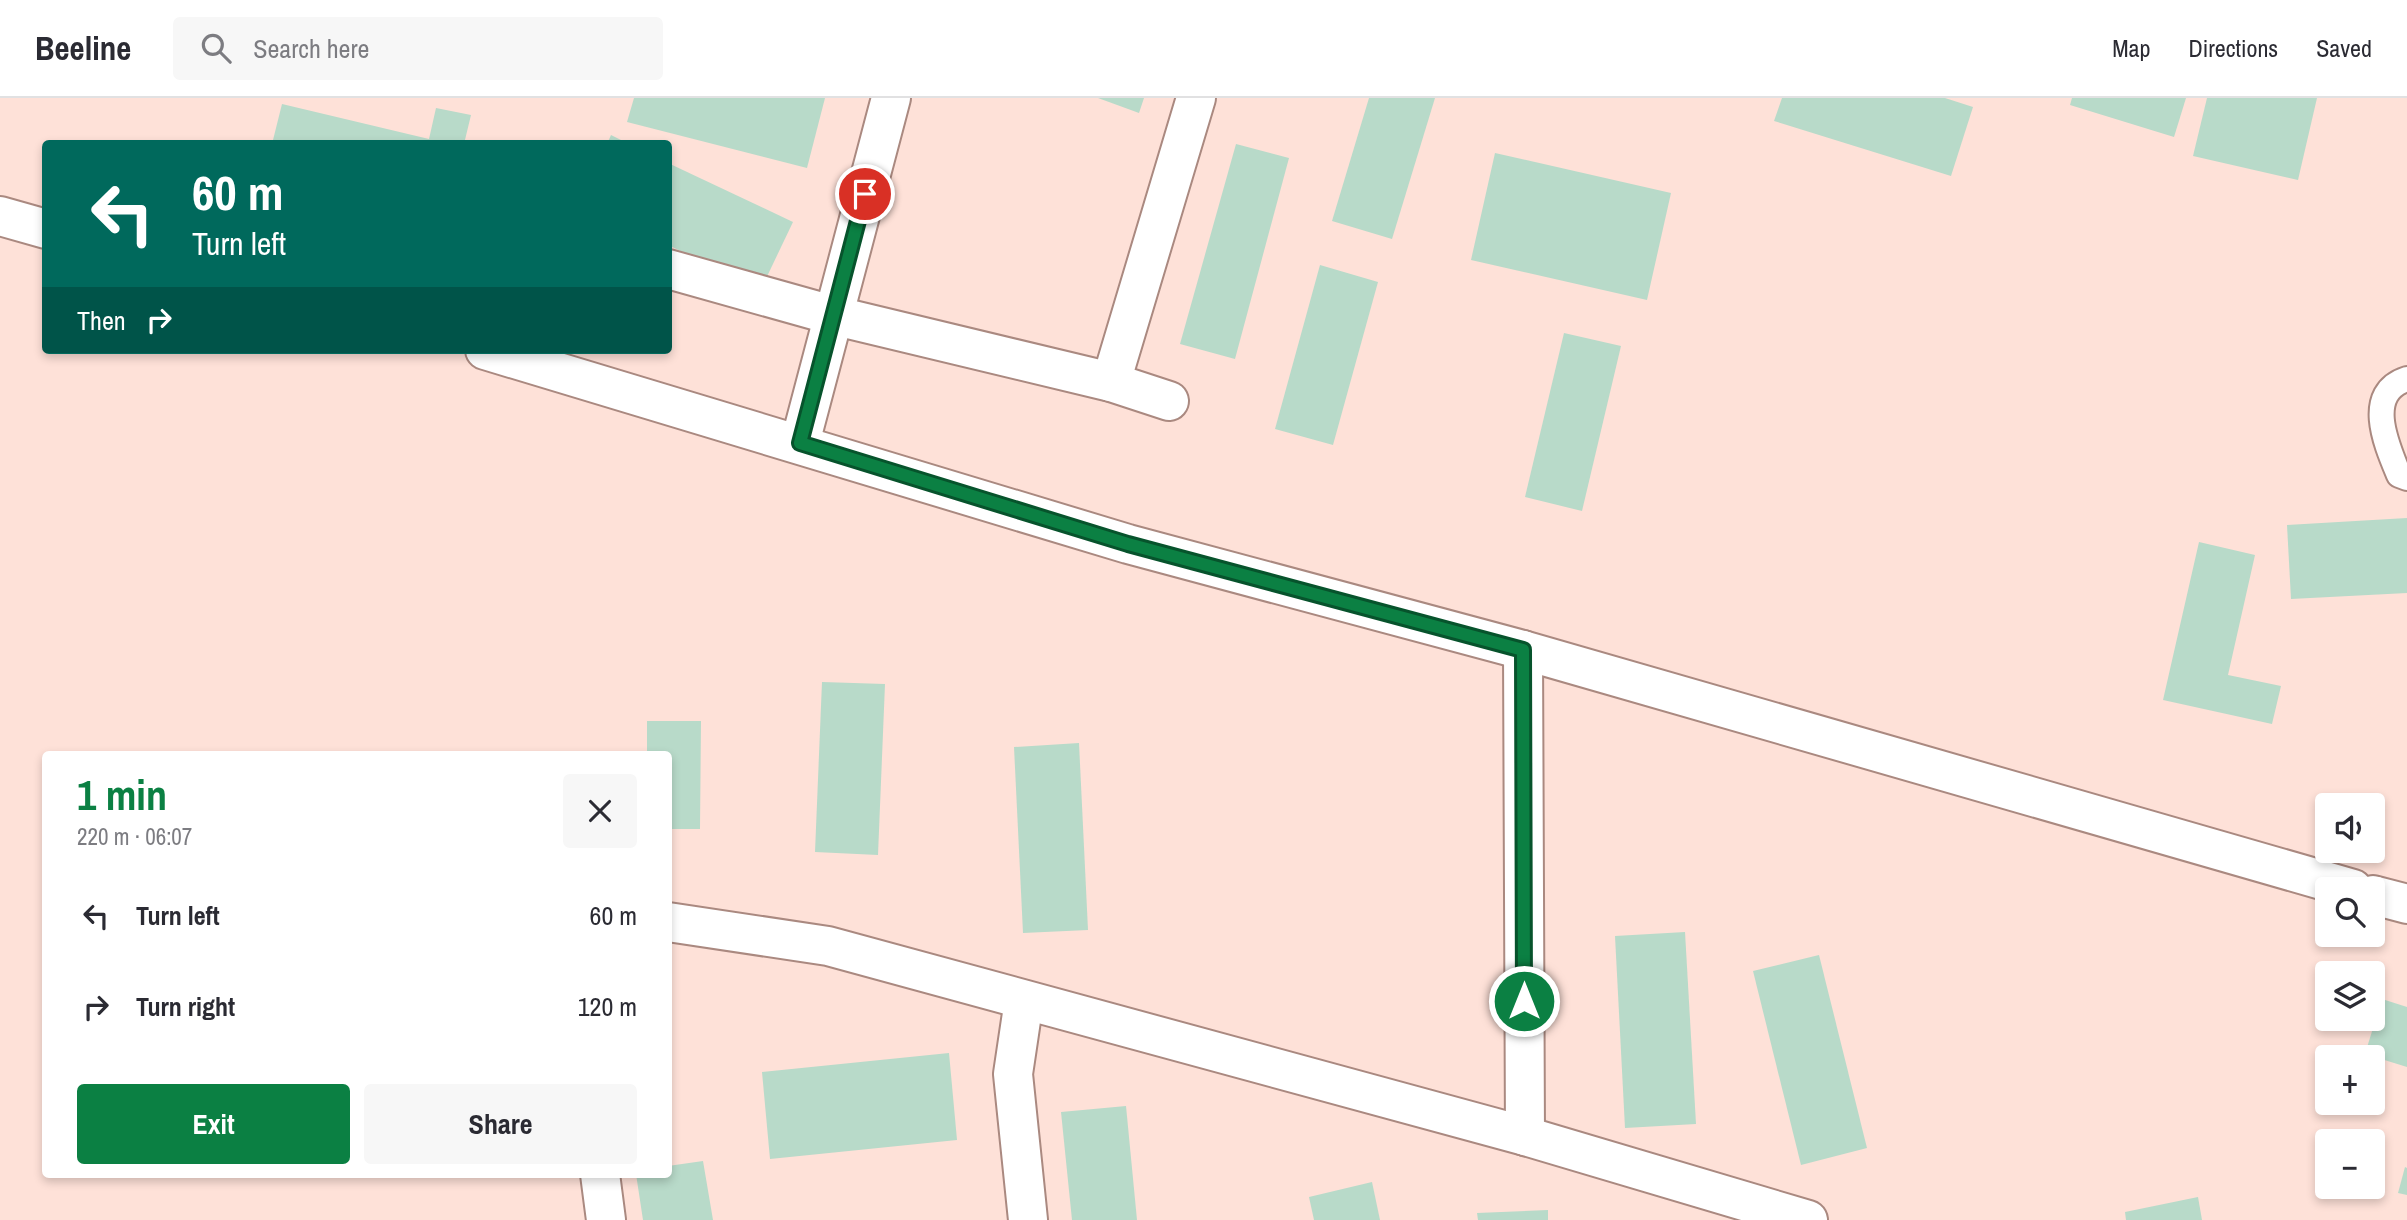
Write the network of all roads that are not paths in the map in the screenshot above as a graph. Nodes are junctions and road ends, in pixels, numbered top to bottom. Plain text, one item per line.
1 (891, 98) edge
2 (1196, 98) edge
3 (0, 216) edge
4 (42, 228) edge
5 (672, 271) edge
6 (832, 315) junction
7 (499, 354) edge
8 (2407, 379) edge
9 (1111, 382) junction
10 (1169, 401) dead end
11 (800, 443) junction
12 (2407, 478) edge
13 (1523, 650) junction
14 (2315, 878) edge
15 (2385, 898) edge
16 (2407, 904) edge
17 (672, 923) edge
18 (1024, 1000) junction
19 (1525, 1136) junction
20 (601, 1178) edge
21 (606, 1220) edge
22 (1028, 1220) edge
23 (1808, 1220) edge

1 - 6 street
2 - 9 street
3 - 4 street
5 - 6 street
6 - 9 street
6 - 11 street
7 - 11 street
8 - 12 lane
9 - 10 street
11 - 13 street
13 - 14 street
13 - 19 street
15 - 16 street
17 - 18 street
18 - 19 street
18 - 22 street
19 - 23 street
20 - 21 street

